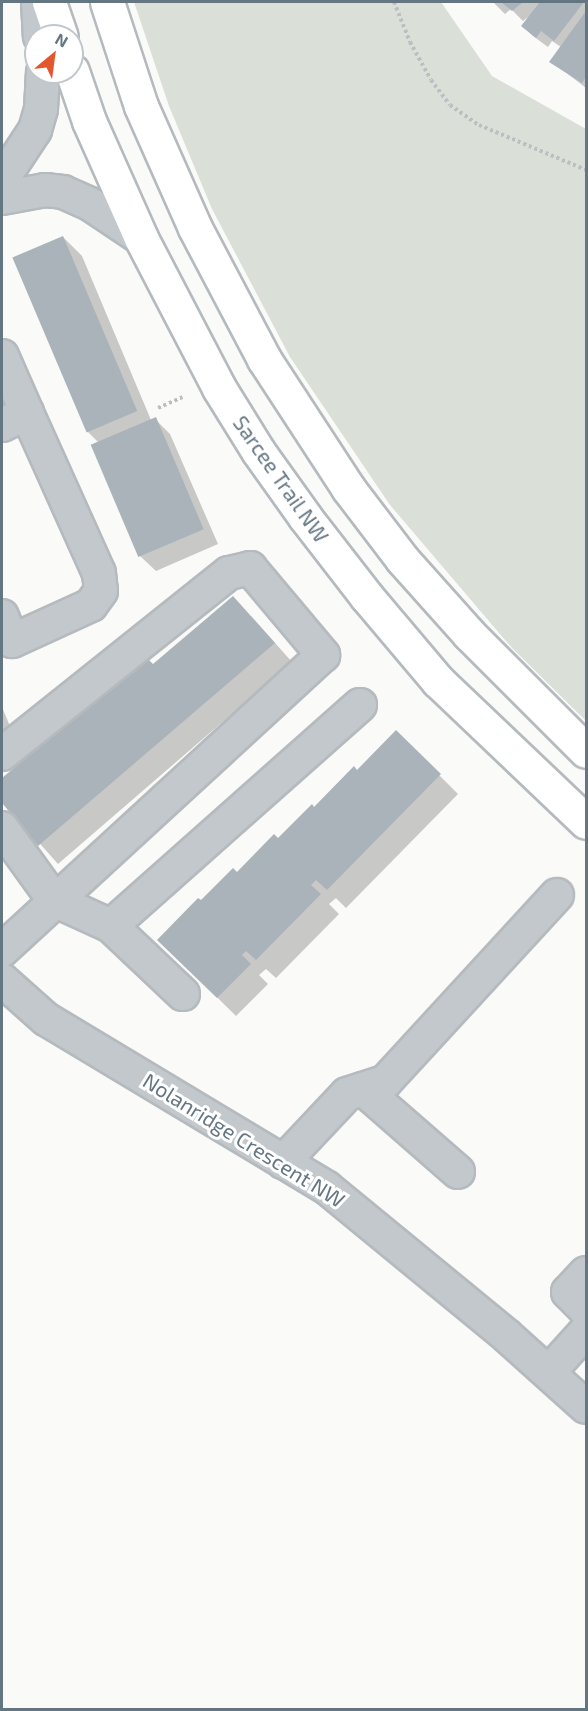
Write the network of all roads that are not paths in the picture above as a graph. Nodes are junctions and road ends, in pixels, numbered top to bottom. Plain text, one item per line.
1 (38, 2) edge
2 (50, 2) edge
3 (107, 2) edge
4 (39, 24) edge
5 (57, 24) edge
6 (42, 84) edge
7 (76, 84) edge
8 (2, 180) edge
9 (2, 198) edge
10 (141, 238) junction
11 (2, 356) edge
12 (14, 419) edge
13 (2, 616) edge
14 (360, 705) dead end
15 (586, 751) edge
16 (2, 754) edge
17 (586, 822) edge
18 (2, 828) edge
19 (557, 895) dead end
20 (54, 900) junction
21 (111, 926) junction
22 (2, 950) edge
23 (2, 980) edge
24 (183, 994) dead end
25 (363, 1089) junction
26 (283, 1162) junction
27 (458, 1172) dead end
28 (586, 1273) edge
29 (586, 1310) edge
30 (586, 1330) edge
31 (549, 1372) junction
32 (586, 1407) edge

1 - 4 street
2 - 5 main road
3 - 15 main road
6 - 8 street
7 - 10 main road, Sarcee Trail NW
9 - 10 street
10 - 17 main road, Sarcee Trail NW
11 - 12 street
12 - 13 street
14 - 21 street
16 - 20 street
18 - 20 street
19 - 25 street
20 - 21 street
20 - 22 street
21 - 24 street
23 - 26 street, Nolanridge Crescent NW
25 - 26 street
25 - 27 street
26 - 31 street, Nolanridge Crescent NW
28 - 29 street
30 - 31 street
31 - 32 street, Nolanridge Crescent NW

